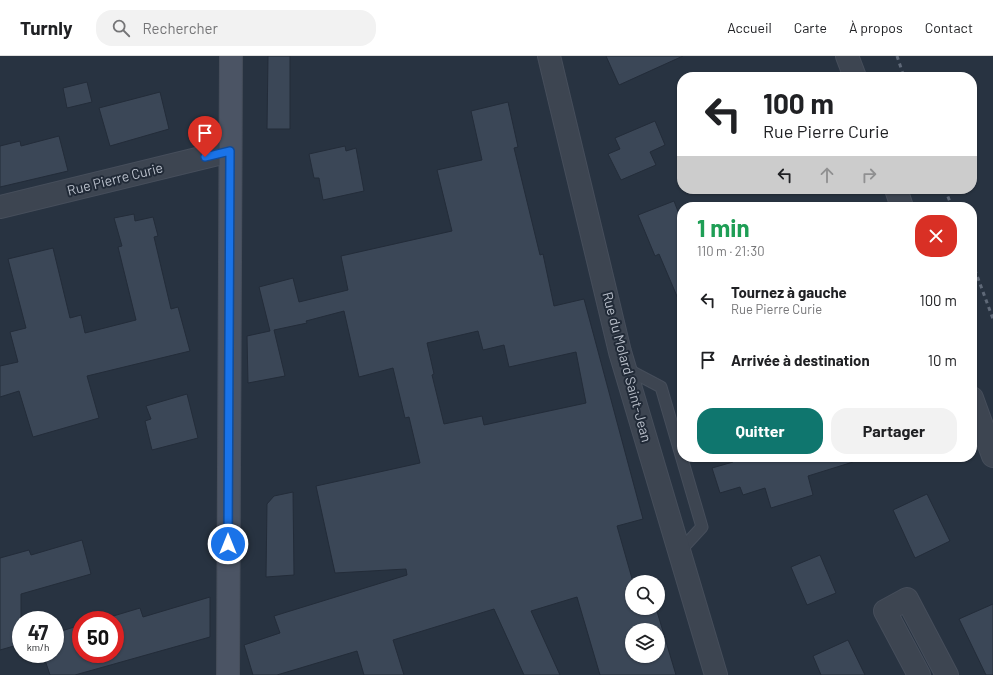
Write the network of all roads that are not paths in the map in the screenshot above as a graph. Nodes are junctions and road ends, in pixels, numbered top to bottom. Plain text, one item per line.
1 (230, 56) edge
2 (549, 56) edge
3 (847, 56) edge
4 (853, 72) edge
5 (230, 151) junction
6 (0, 207) edge
7 (625, 368) junction
8 (977, 412) edge
9 (677, 440) edge
10 (993, 456) edge
11 (683, 462) edge
12 (680, 551) junction
13 (228, 675) edge
14 (716, 675) edge
15 (919, 675) edge
16 (947, 675) edge

1 - 5 main road
2 - 7 street, Rue du Molard Saint-Jean
3 - 4 street
5 - 6 street, Rue Pierre Curie
5 - 13 main road
7 - 9 lane
7 - 12 street, Rue du Molard Saint-Jean
8 - 10 street
11 - 12 lane
12 - 14 street, Rue du Molard Saint-Jean
15 - 16 street

